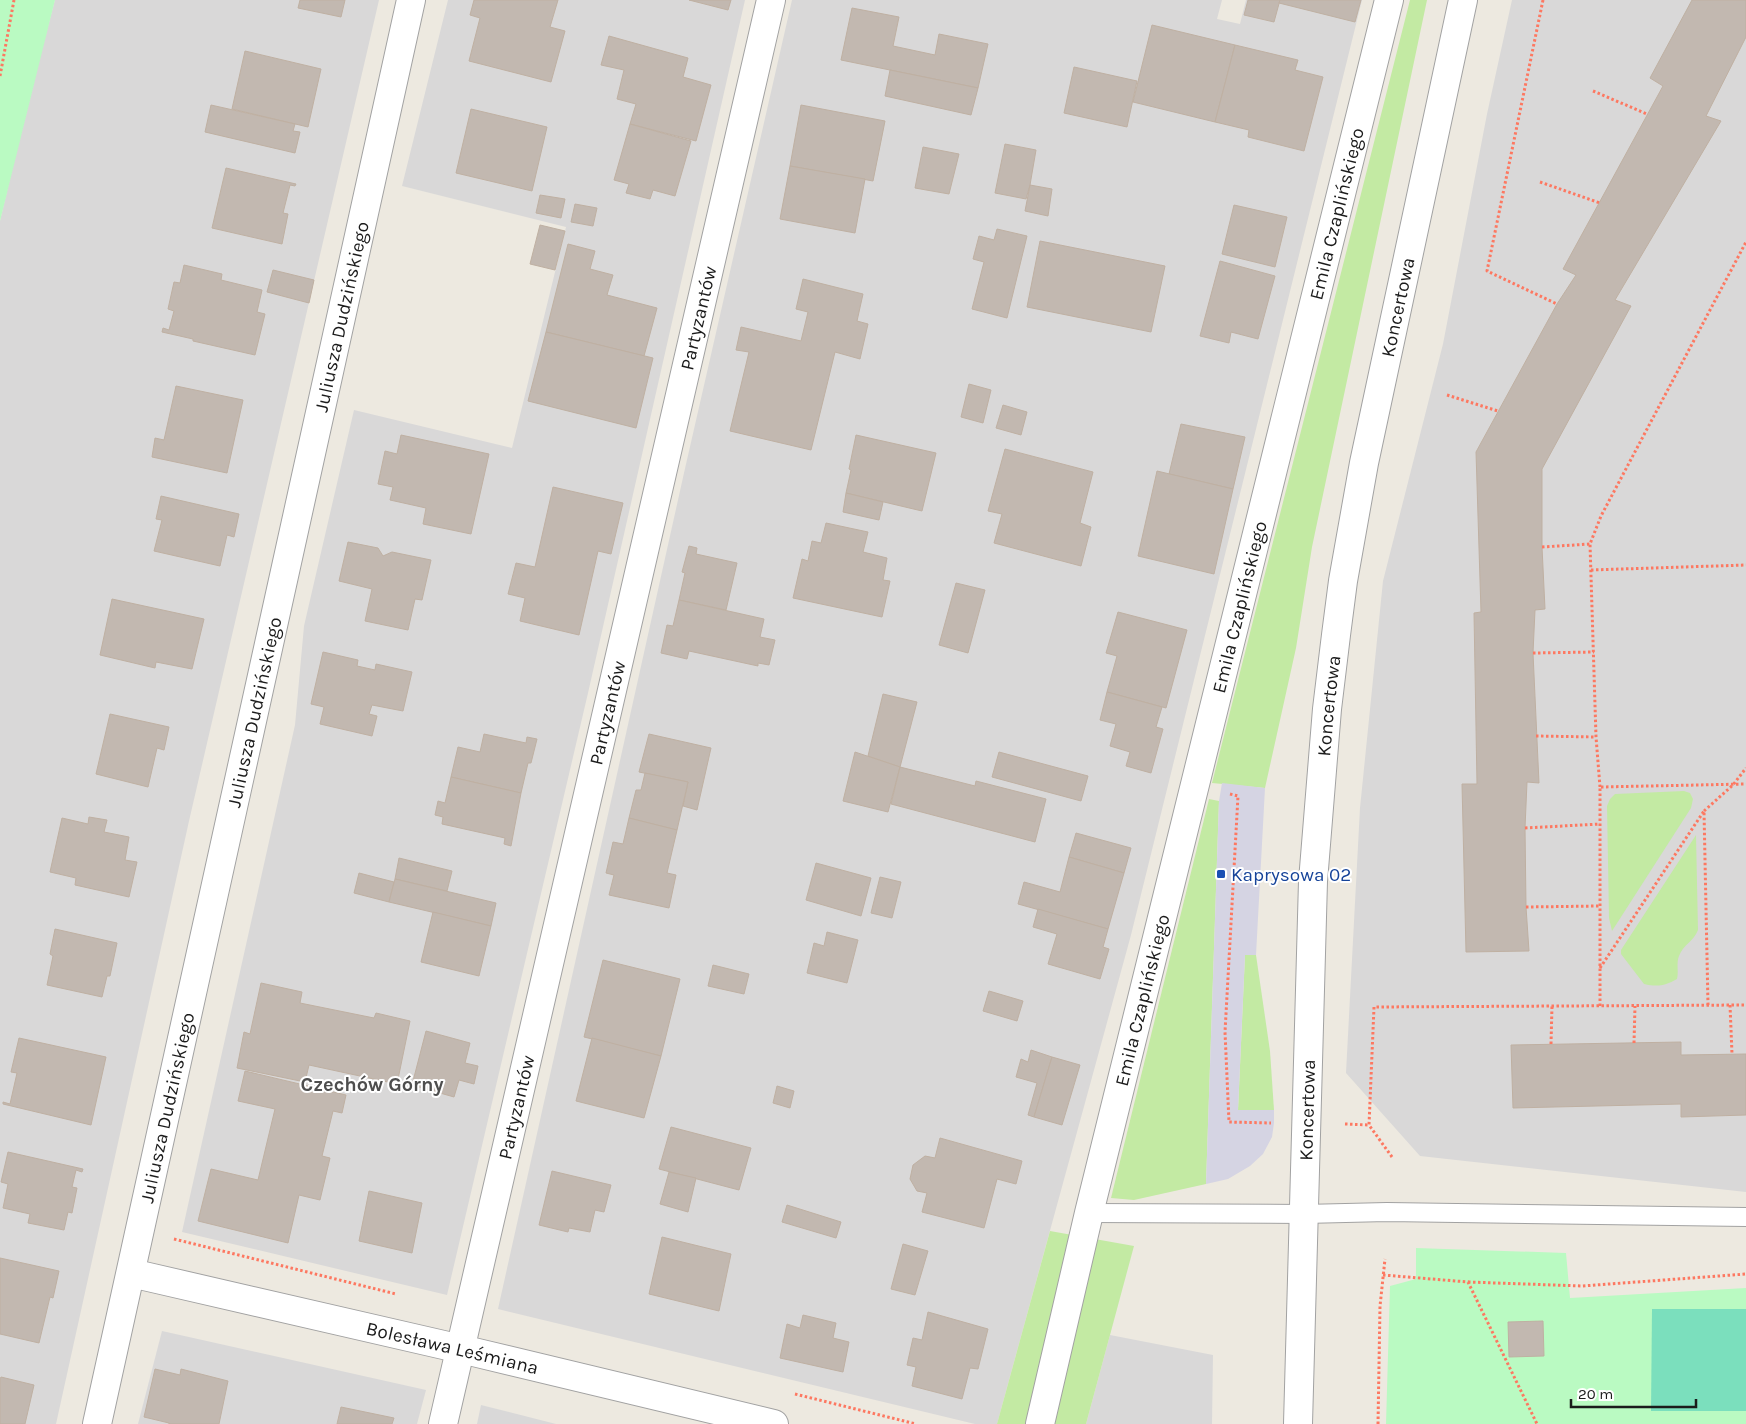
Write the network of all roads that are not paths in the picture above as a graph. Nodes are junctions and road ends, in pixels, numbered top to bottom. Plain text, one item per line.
1 (411, 0) edge
2 (771, 0) edge
3 (1389, 0) edge
4 (1463, 0) edge
5 (1089, 1213) junction
6 (1304, 1214) junction
7 (1746, 1217) edge
8 (131, 1273) junction
9 (461, 1349) junction
10 (97, 1424) edge
11 (443, 1424) edge
12 (774, 1424) edge
13 (1040, 1424) edge
14 (1298, 1424) edge

1 - 8 street, Juliusza Dudzińskiego
2 - 9 street, Partyzantów
3 - 5 street, Emila Czaplińskiego
4 - 6 street, Koncertowa
5 - 6 lane
5 - 13 street, Emila Czaplińskiego
6 - 7 lane
6 - 14 street, Koncertowa
8 - 9 street, Bolesława Leśmiana
8 - 10 street, Juliusza Dudzińskiego
9 - 11 street, Partyzantów
9 - 12 street, Bolesława Leśmiana

